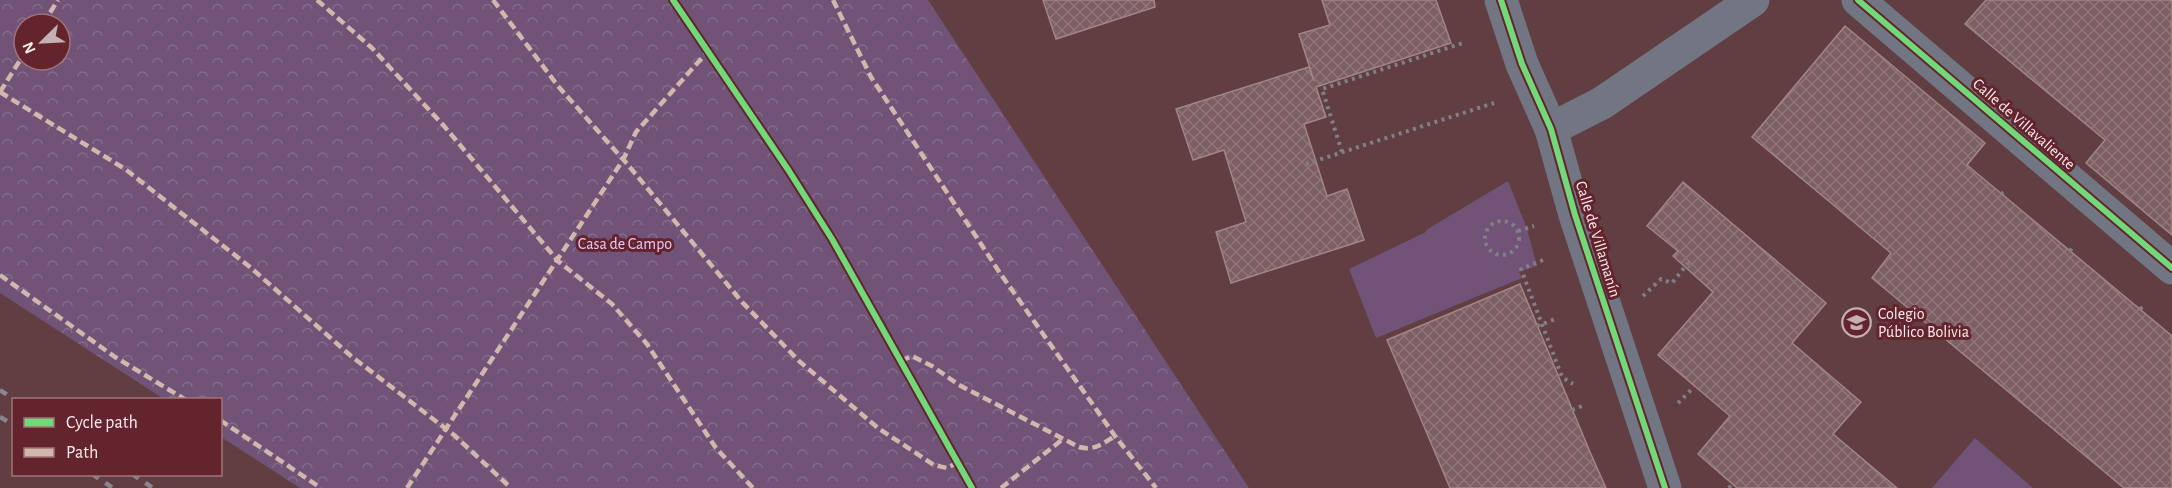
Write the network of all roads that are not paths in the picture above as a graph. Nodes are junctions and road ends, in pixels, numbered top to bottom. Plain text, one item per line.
1 (1501, 0) edge
2 (1753, 0) edge
3 (1858, 0) edge
4 (1551, 129) junction
5 (2172, 268) edge
6 (1665, 488) edge

1 - 4 street, Calle de Villamanín
2 - 4 street
3 - 5 street, Calle de Villavaliente
4 - 6 street, Calle de Villamanín

